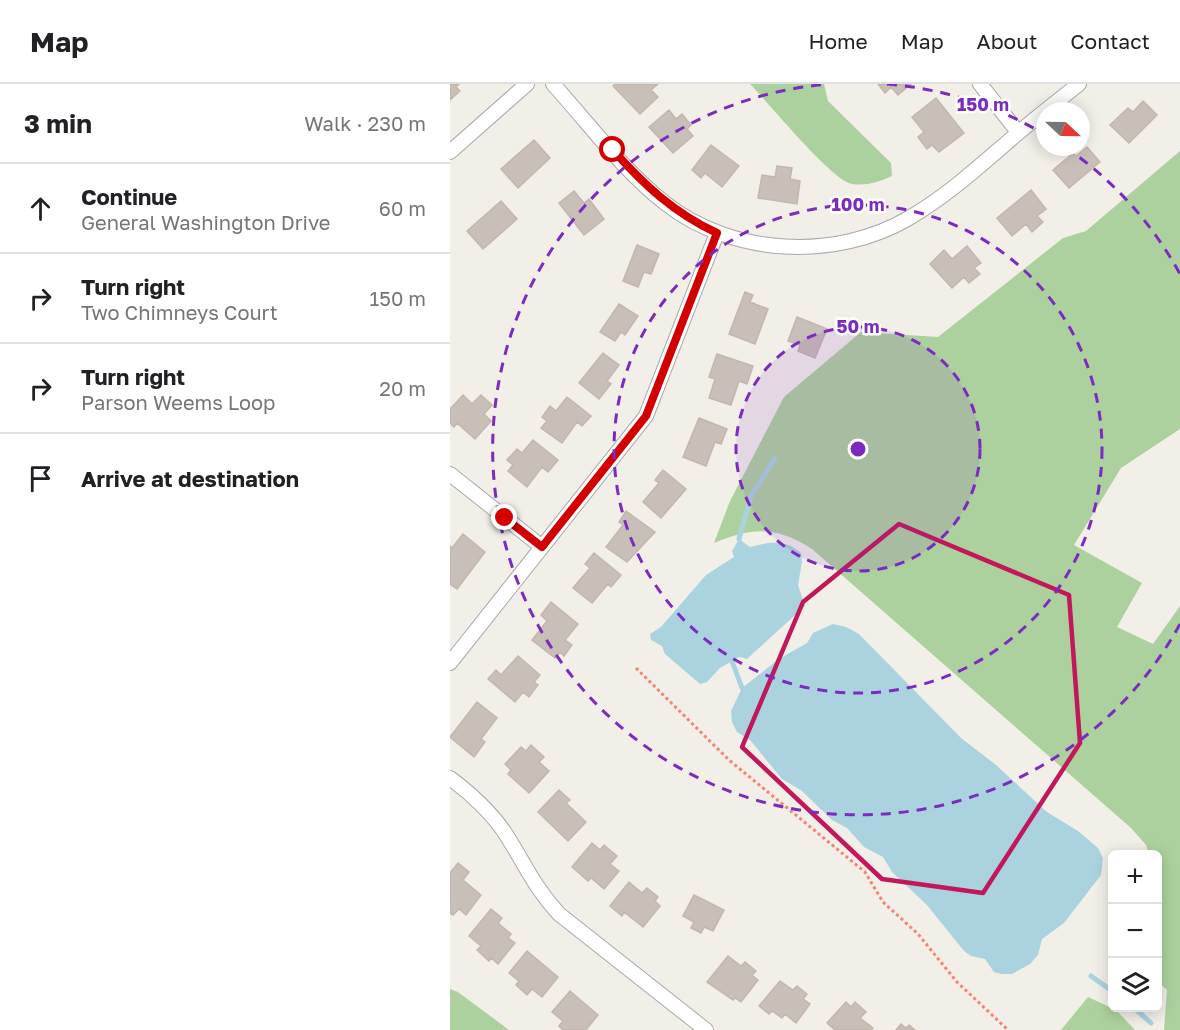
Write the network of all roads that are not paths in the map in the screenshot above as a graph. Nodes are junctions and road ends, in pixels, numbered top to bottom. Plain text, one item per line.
1 (527, 84) edge
2 (553, 84) edge
3 (980, 84) edge
4 (1079, 84) edge
5 (1056, 102) edge
6 (1036, 118) edge
7 (1018, 132) junction
8 (450, 152) edge
9 (717, 233) junction
10 (450, 474) edge
11 (542, 547) junction
12 (450, 663) edge
13 (450, 778) edge
14 (706, 1030) edge

1 - 8 street
2 - 9 street
3 - 7 street
4 - 5 street
6 - 7 street
7 - 9 street
9 - 11 street
10 - 11 street
11 - 12 street
13 - 14 street

